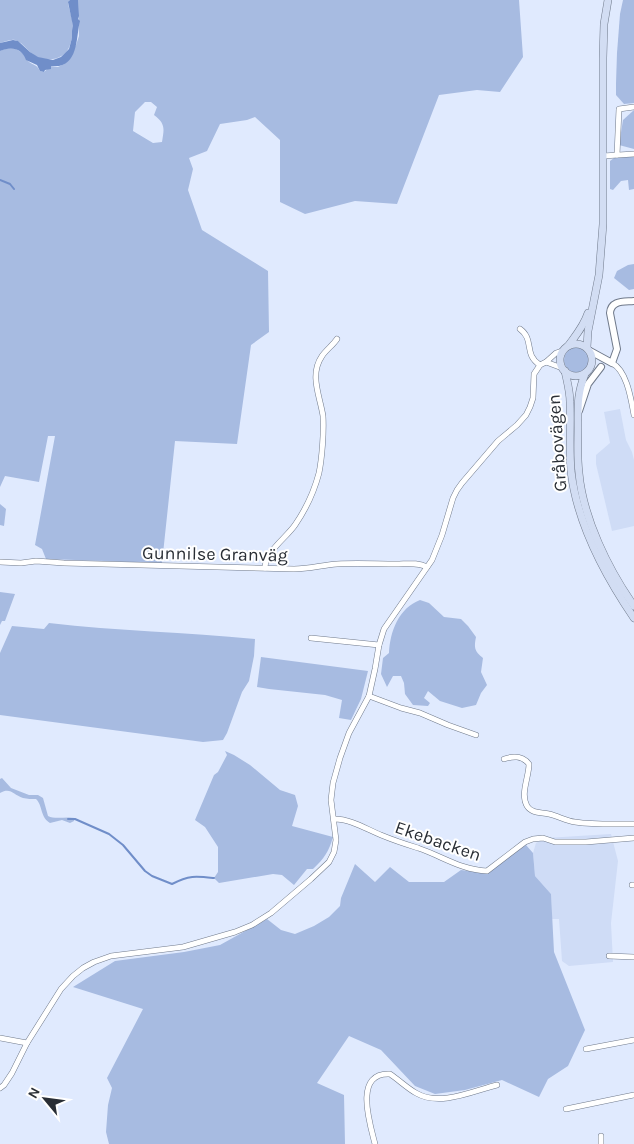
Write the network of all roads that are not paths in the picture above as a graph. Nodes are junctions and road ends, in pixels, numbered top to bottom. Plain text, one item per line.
1 (608, 0) edge
2 (634, 107) edge
3 (634, 154) edge
4 (616, 155) junction
5 (603, 156) junction
6 (601, 249) junction
7 (634, 302) edge
8 (520, 330) dead end
9 (337, 339) dead end
10 (565, 349) junction
11 (588, 349) junction
12 (546, 362) junction
13 (610, 363) junction
14 (540, 366) junction
15 (601, 367) junction
16 (591, 368) junction
17 (563, 370) junction
18 (585, 374) junction
19 (578, 412) junction
20 (634, 415) edge
21 (0, 562) edge
22 (265, 568) junction
23 (428, 568) junction
24 (634, 606) edge
25 (634, 618) edge
26 (311, 638) dead end
27 (378, 645) junction
28 (369, 696) junction
29 (476, 735) dead end
30 (504, 759) dead end
31 (334, 819) junction
32 (634, 824) edge
33 (634, 838) edge
34 (609, 956) dead end
35 (634, 957) edge
36 (0, 1038) edge
37 (634, 1040) edge
38 (28, 1043) junction
39 (586, 1049) dead end
40 (497, 1085) dead end
41 (0, 1088) edge
42 (634, 1096) edge
43 (566, 1108) dead end
44 (601, 1136) dead end
45 (375, 1144) edge
46 (600, 1144) edge

1 - 5 main road
2 - 4 street
3 - 4 street
4 - 5 street
5 - 6 main road
6 - 10 main road
6 - 11 main road
7 - 13 street
8 - 14 street
9 - 22 street
10 - 11 main road
10 - 12 street
10 - 17 main road
11 - 13 street
11 - 16 main road
12 - 14 street
12 - 17 street
13 - 15 street
13 - 20 street
14 - 23 street
15 - 16 street
15 - 19 street
16 - 18 main road
17 - 18 main road
17 - 25 main road, Gråbovägen
18 - 19 main road, Gråbovägen
19 - 24 main road, Gråbovägen
21 - 22 street, Gunnilse Granväg
22 - 23 street, Gunnilse Granväg
23 - 27 street
26 - 27 street
27 - 28 street
28 - 29 street
28 - 31 street
30 - 32 street
31 - 33 street, Ekebacken
31 - 38 street
34 - 35 street
36 - 38 street
37 - 39 street
38 - 41 street
40 - 45 street
42 - 43 street
44 - 46 street

